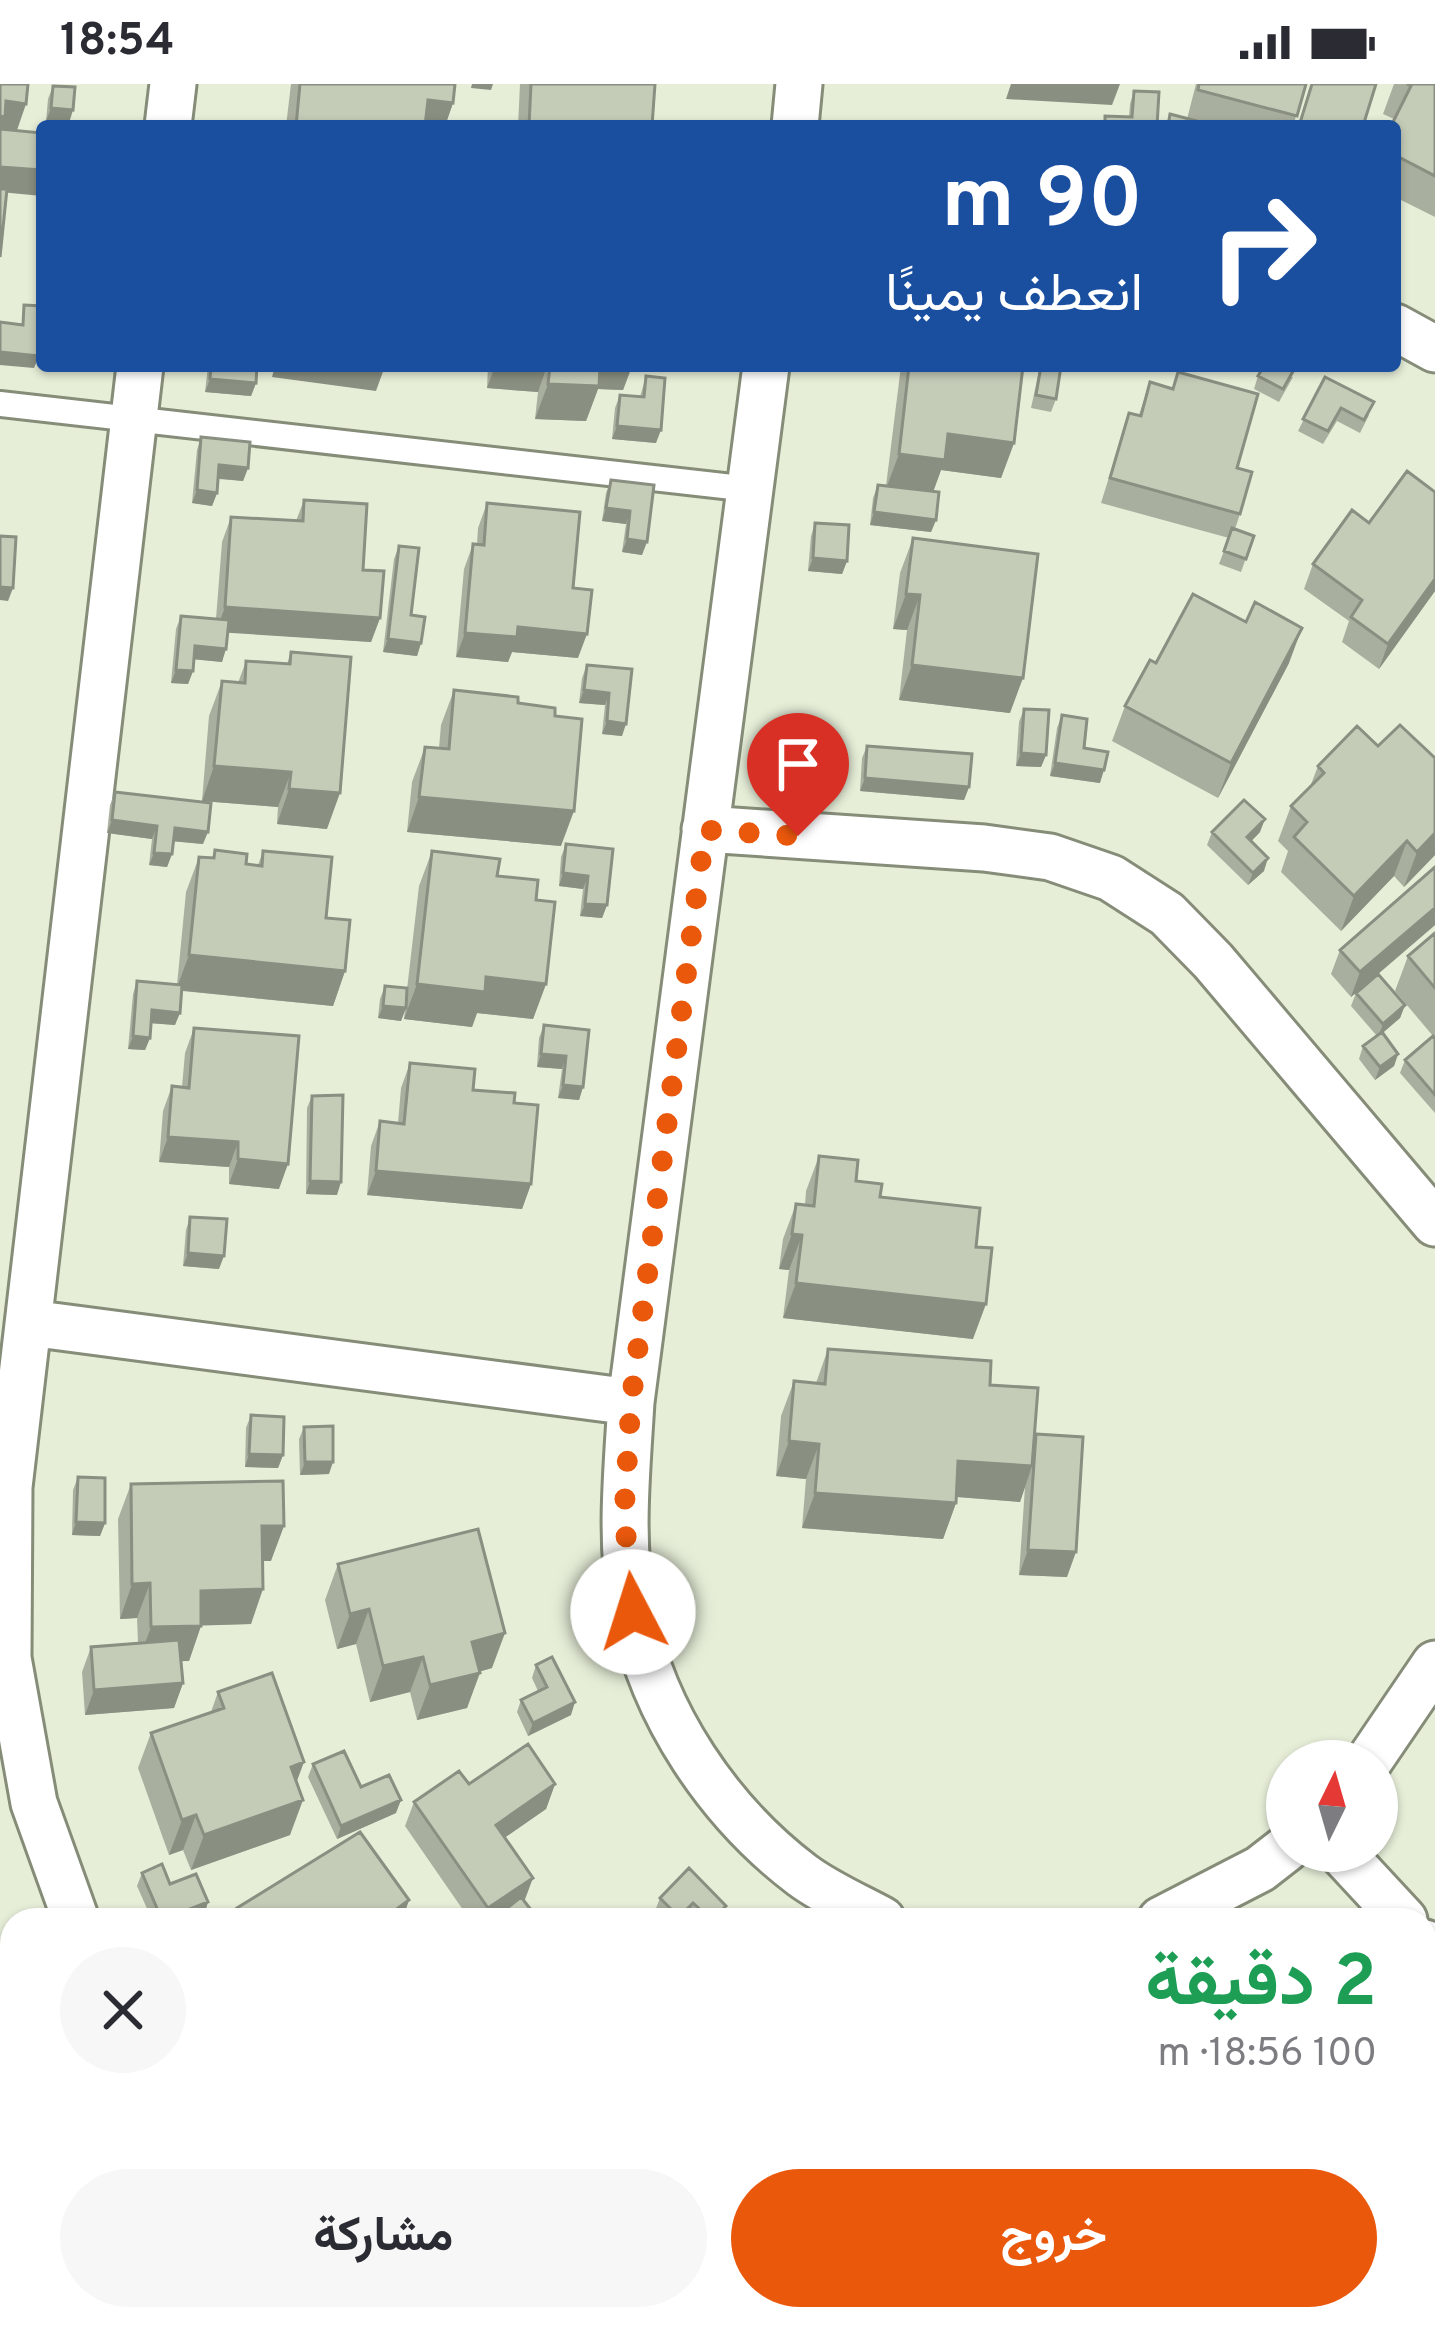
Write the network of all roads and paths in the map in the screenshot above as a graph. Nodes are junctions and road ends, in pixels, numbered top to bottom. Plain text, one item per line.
1 (173, 84) edge
2 (800, 84) edge
3 (169, 120) edge
4 (796, 120) edge
5 (1401, 330) edge
6 (1435, 349) edge
7 (139, 372) edge
8 (765, 372) edge
9 (0, 404) edge
10 (134, 419) junction
11 (750, 489) junction
12 (705, 830) junction
13 (1435, 1222) edge
14 (30, 1323) junction
15 (631, 1402) junction
16 (1435, 1664) edge
17 (1383, 1740) edge
18 (1266, 1864) edge
19 (1359, 1872) edge
20 (72, 1908) edge
21 (860, 1908) edge
22 (1184, 1908) edge
23 (1393, 1908) edge

1 - 3 street
2 - 4 street
5 - 6 street
7 - 10 street
8 - 11 street
9 - 10 lane
10 - 11 lane
10 - 14 street
11 - 12 street
12 - 13 street
12 - 15 street
14 - 15 street
14 - 20 street
15 - 21 street
16 - 17 street
18 - 22 street
19 - 23 street

